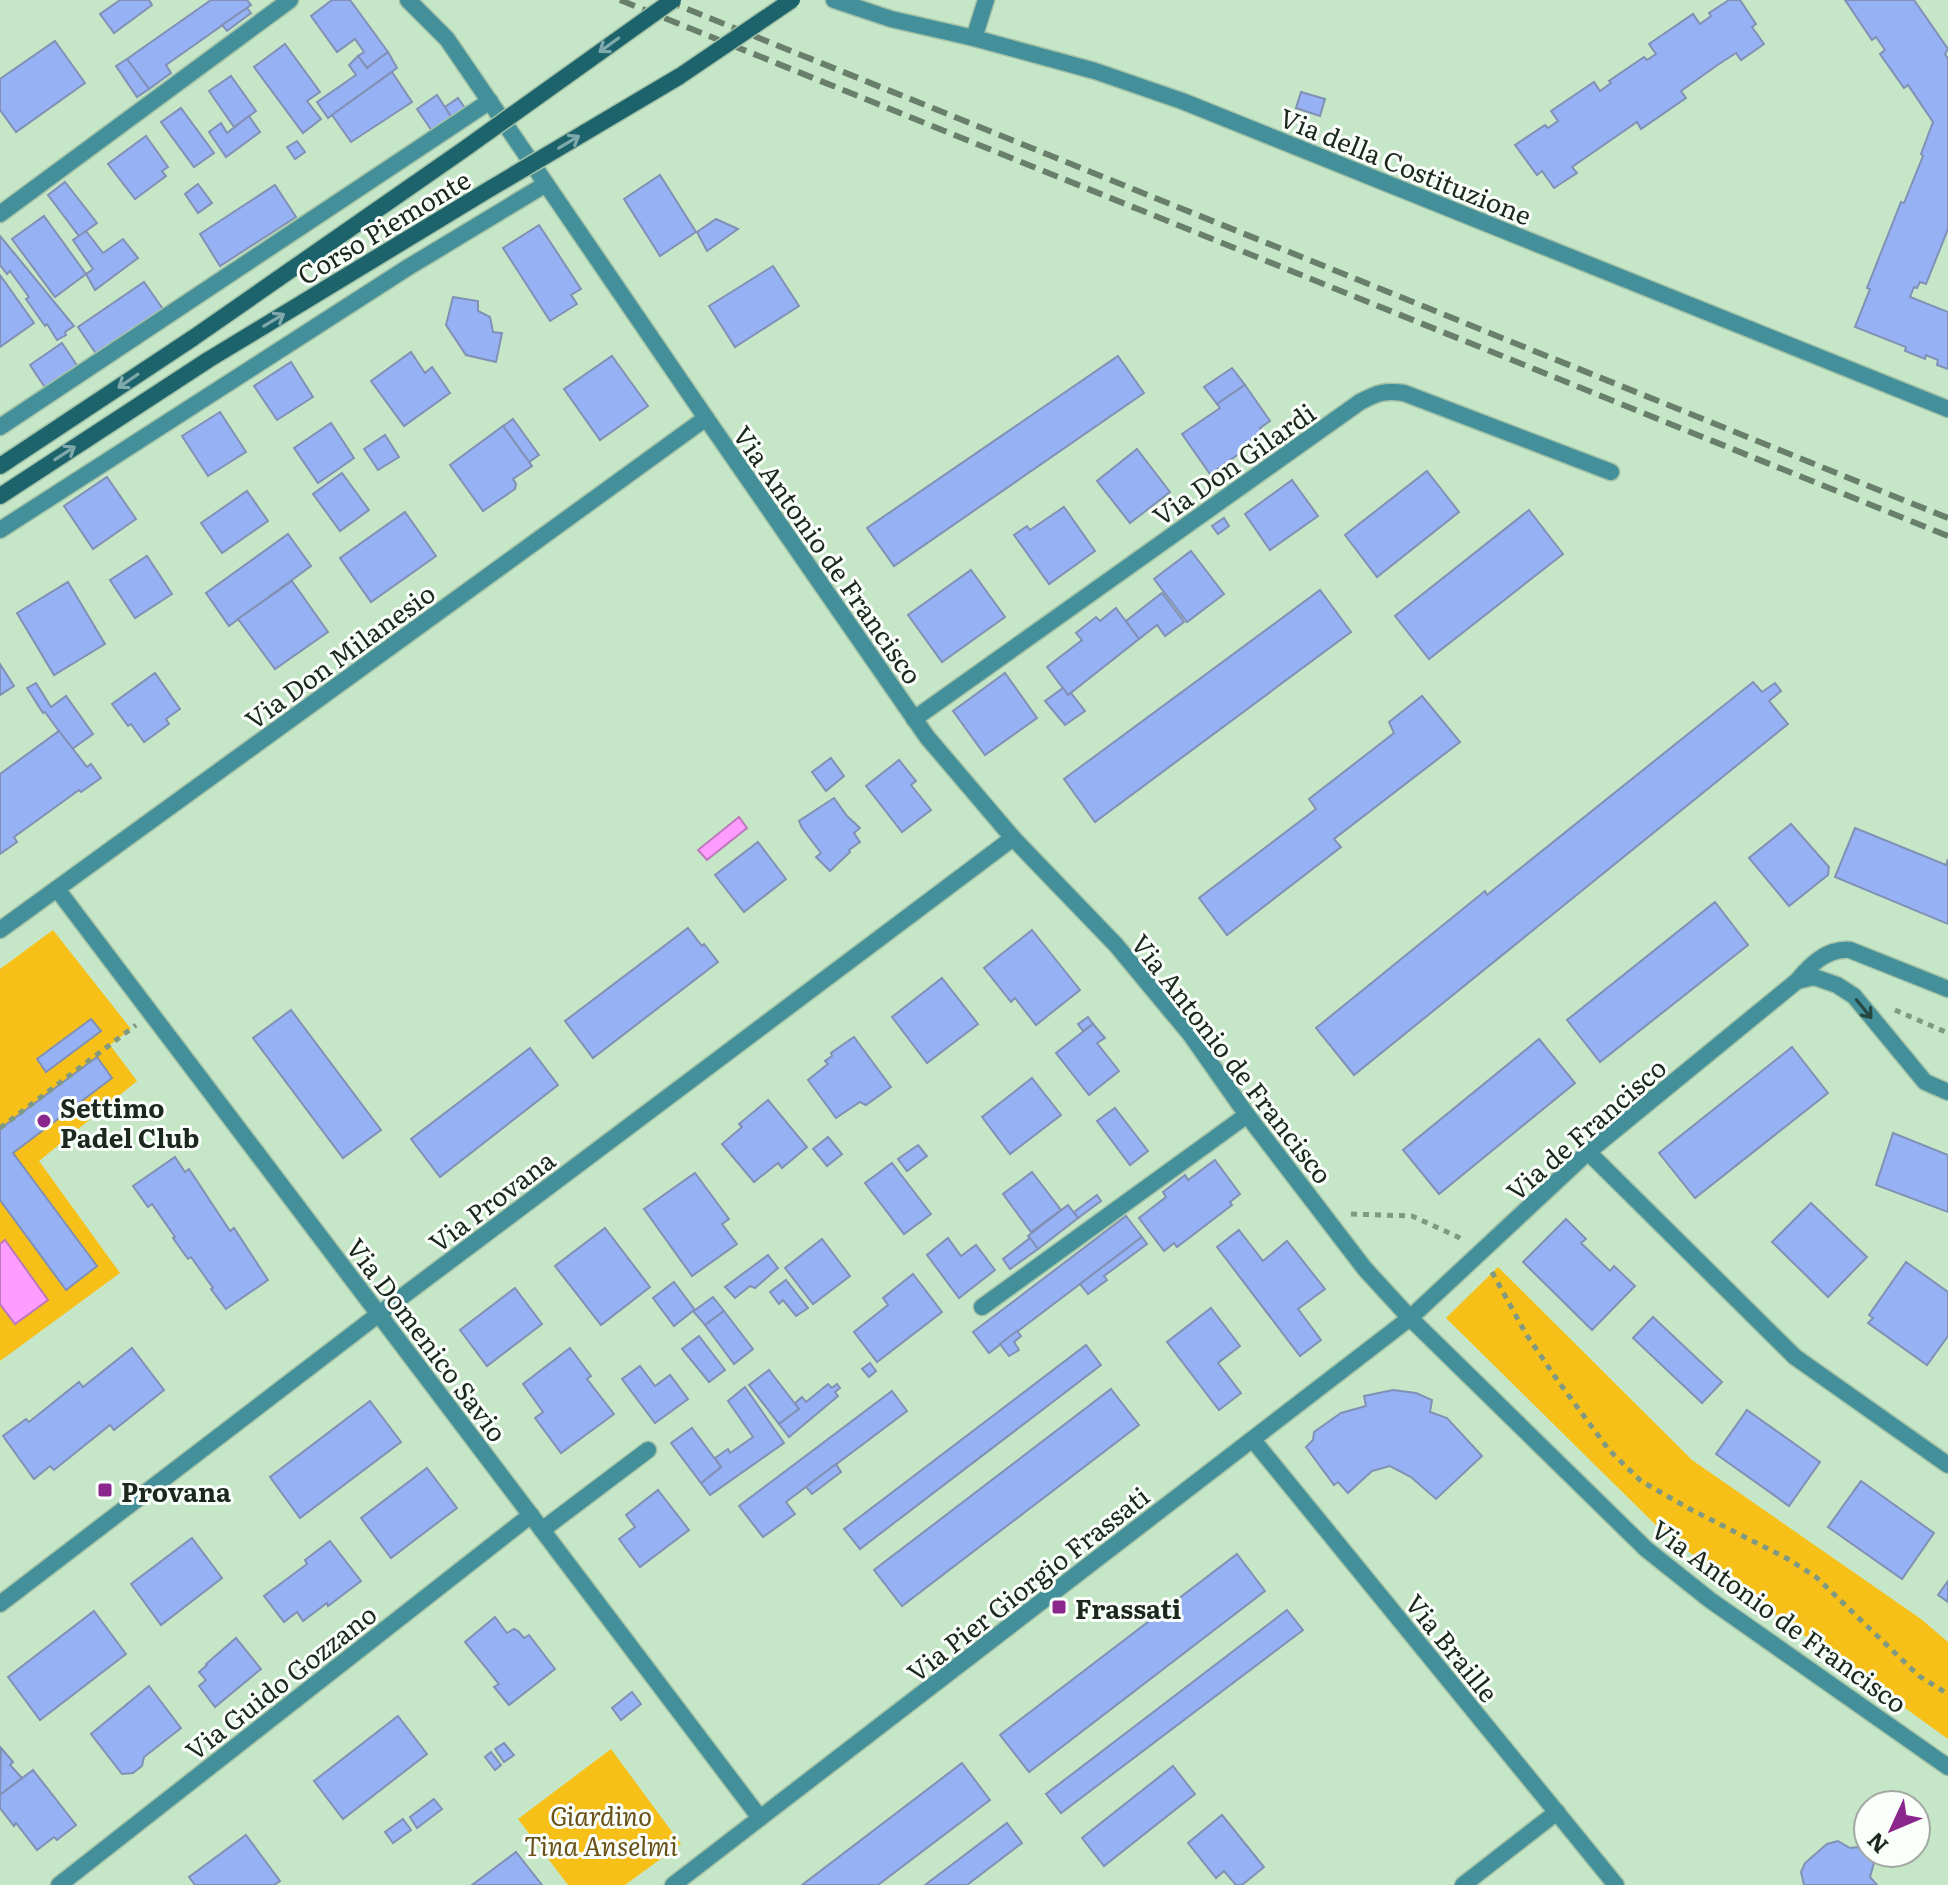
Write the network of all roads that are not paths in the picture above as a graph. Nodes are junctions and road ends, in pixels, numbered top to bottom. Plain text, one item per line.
1 (290, 0) edge
2 (408, 0) edge
3 (673, 0) edge
4 (792, 0) edge
5 (834, 0) edge
6 (986, 0) edge
7 (974, 38) junction
8 (490, 101) junction
9 (546, 184) junction
10 (0, 214) edge
11 (1948, 409) edge
12 (706, 418) junction
13 (0, 427) edge
14 (0, 466) edge
15 (1611, 472) dead end
16 (0, 496) edge
17 (0, 530) edge
18 (914, 719) junction
19 (1013, 838) junction
20 (57, 889) junction
21 (0, 930) edge
22 (1797, 981) junction
23 (1948, 989) edge
24 (1948, 1092) edge
25 (1247, 1115) junction
26 (1588, 1152) junction
27 (982, 1307) dead end
28 (379, 1314) junction
29 (1410, 1318) junction
30 (1253, 1440) junction
31 (648, 1450) dead end
32 (1948, 1465) edge
33 (531, 1515) junction
34 (542, 1530) junction
35 (0, 1604) edge
36 (1948, 1767) edge
37 (1557, 1812) junction
38 (760, 1818) junction
39 (59, 1885) edge
40 (673, 1885) edge
41 (1463, 1885) edge
42 (1616, 1885) edge

1 - 10 street
2 - 8 street, Via Antonio de Francisco
3 -> 14 main road, Corso Piemonte, bridge
16 -> 4 main road, Corso Piemonte, bridge
5 - 7 street, Via della Costituzione
6 - 7 street
7 - 11 street, Via della Costituzione
8 - 9 street, Via Antonio de Francisco
8 - 13 street
9 - 12 street, Via Antonio de Francisco
9 - 17 street, Corso Piemonte
12 - 18 street, Via Antonio de Francisco
12 - 20 street, Via Don Milanesio
15 - 18 street, Via Don Gilardi
18 - 19 street, Via Antonio de Francisco
19 - 25 street, Via Antonio de Francisco
19 - 28 street, Via Provana
20 - 21 street, Via Don Milanesio
20 - 28 street, Via Domenico Savio
22 - 23 street, Via de Francisco
22 -> 24 street
22 - 26 street, Via de Francisco
25 - 27 street
25 - 29 street, Via Antonio de Francisco
26 - 29 street, Via de Francisco
26 - 32 street
28 - 33 street, Via Domenico Savio
28 - 35 street, Via Provana
29 - 30 street, Via Pier Giorgio Frassati
29 - 36 street, Via Antonio de Francisco
30 - 37 street, Via Braille
30 - 38 street, Via Pier Giorgio Frassati
31 - 34 street
33 - 34 street, Via Domenico Savio
33 - 39 street, Via Guido Gozzano
34 - 38 street, Via Domenico Savio
37 - 41 street
37 - 42 street, Via Braille
38 - 40 street, Via Pier Giorgio Frassati

